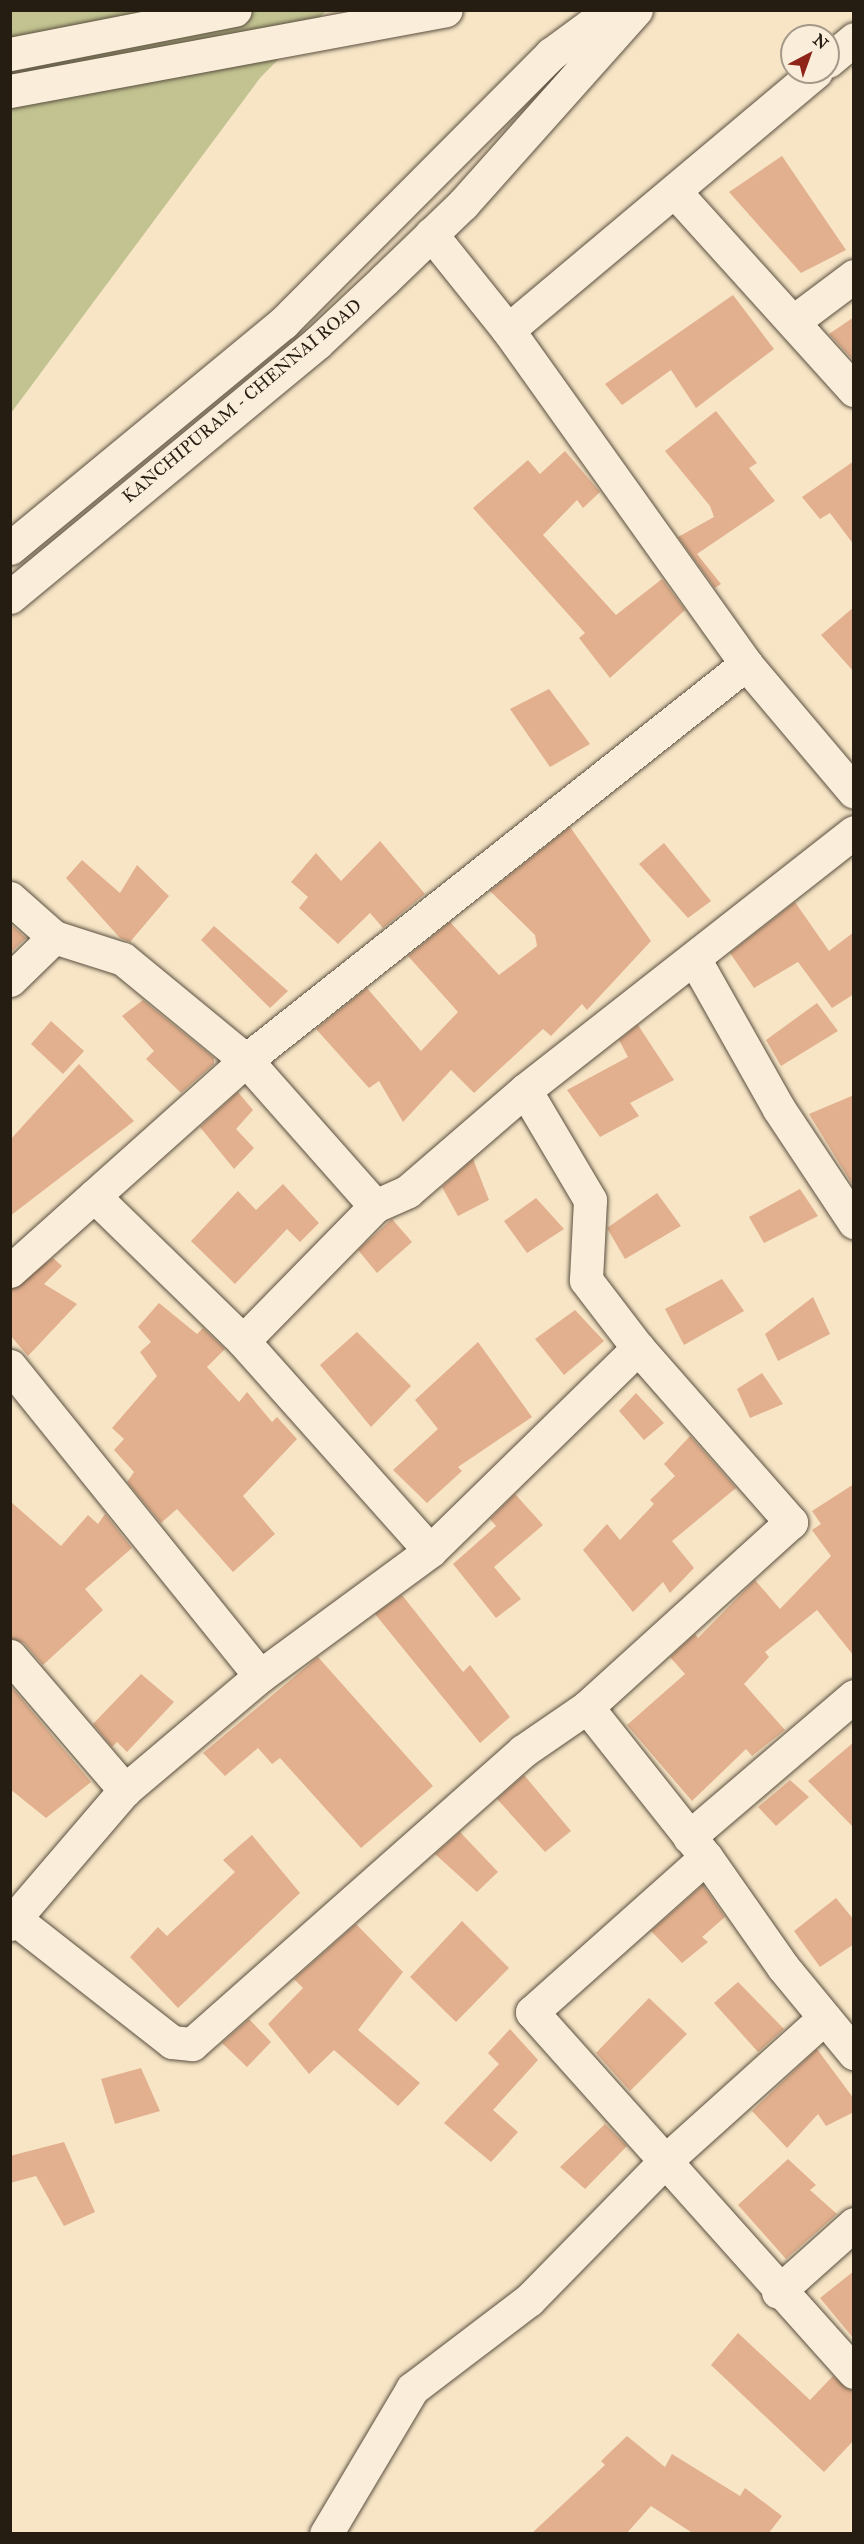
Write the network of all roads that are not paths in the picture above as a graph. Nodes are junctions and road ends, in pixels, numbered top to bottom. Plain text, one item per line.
1 (235, 10) edge
2 (446, 10) edge
3 (611, 10) edge
4 (636, 10) edge
5 (854, 39) edge
6 (840, 51) edge
7 (10, 54) edge
8 (802, 84) edge
9 (10, 91) edge
10 (676, 193) junction
11 (431, 234) junction
12 (854, 276) edge
13 (794, 321) junction
14 (508, 330) junction
15 (854, 390) edge
16 (10, 548) edge
17 (10, 597) edge
18 (746, 664) junction
19 (854, 792) edge
20 (854, 832) edge
21 (10, 898) edge
22 (54, 937) junction
23 (695, 960) junction
24 (10, 980) edge
25 (246, 1060) junction
26 (525, 1090) junction
27 (94, 1196) junction
28 (375, 1206) junction
29 (854, 1222) edge
30 (10, 1271) edge
31 (243, 1341) junction
32 (638, 1348) junction
33 (10, 1366) edge
34 (430, 1551) junction
35 (10, 1656) edge
36 (260, 1676) junction
37 (854, 1696) edge
38 (587, 1707) junction
39 (125, 1790) junction
40 (697, 1847) junction
41 (12, 1919) edge
42 (824, 2018) junction
43 (854, 2053) edge
44 (663, 2163) junction
45 (854, 2224) edge
46 (778, 2292) junction
47 (854, 2372) edge
48 (326, 2534) edge

1 - 7 street
2 - 9 street
3 - 16 street, KANCHIPURAM - CHENNAI ROAD
4 - 11 street, KANCHIPURAM - CHENNAI ROAD
5 - 6 street
8 - 10 street
10 - 13 street
10 - 14 street
11 - 14 street
11 - 17 street, KANCHIPURAM - CHENNAI ROAD
12 - 13 street
13 - 15 street
14 - 18 street
18 - 19 street
18 - 25 street
20 - 23 street
21 - 22 street
22 - 24 street
22 - 25 street
23 - 26 street
23 - 29 street
25 - 27 street
25 - 28 street
26 - 28 street
26 - 32 street
27 - 30 street
27 - 31 street
28 - 31 street
31 - 34 street
32 - 34 street
32 - 38 street
33 - 36 street
34 - 36 street
35 - 39 street
36 - 39 street
37 - 40 street
38 - 40 street
38 - 41 street
39 - 41 street
40 - 42 street
40 - 44 street
42 - 43 street
42 - 44 street
44 - 46 street
44 - 48 street
45 - 46 street
46 - 47 street

